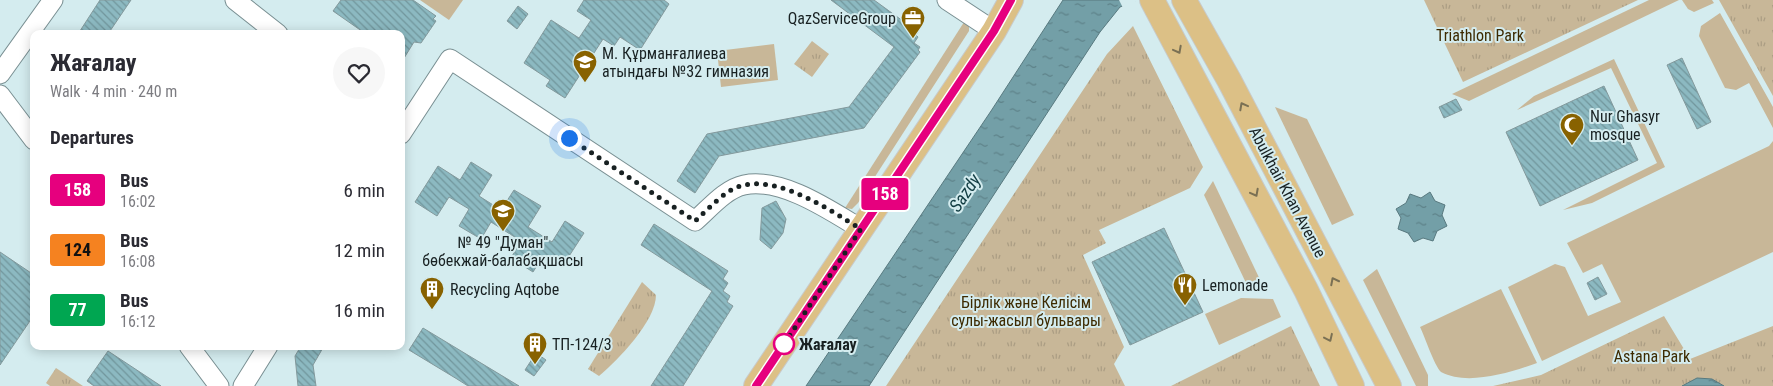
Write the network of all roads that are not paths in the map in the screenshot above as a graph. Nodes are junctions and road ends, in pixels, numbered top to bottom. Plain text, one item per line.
1 (53, 0) edge
2 (235, 0) edge
3 (946, 0) edge
4 (1011, 0) edge
5 (1184, 0) edge
6 (1153, 4) edge
7 (32, 30) edge
8 (273, 30) edge
9 (994, 31) junction
10 (30, 32) edge
11 (0, 74) edge
12 (0, 95) edge
13 (405, 127) edge
14 (30, 135) edge
15 (1236, 157) junction
16 (1290, 196) junction
17 (861, 229) junction
18 (192, 350) edge
19 (266, 350) edge
20 (219, 386) edge
21 (244, 386) edge
22 (756, 386) edge
23 (1352, 386) edge
24 (1389, 386) edge

1 - 7 street
2 - 8 street
3 - 9 street
4 - 9 main road
16 -> 5 main road, Abulkhair Khan Avenue
6 -> 15 main road, Abulkhair Khan Avenue
9 - 17 main road
10 - 11 street
12 - 14 street
13 - 17 street
15 - 16 main road
15 -> 23 main road, Abulkhair Khan Avenue
24 -> 16 main road, Abulkhair Khan Avenue
17 - 22 main road
18 - 20 street
19 - 21 street

